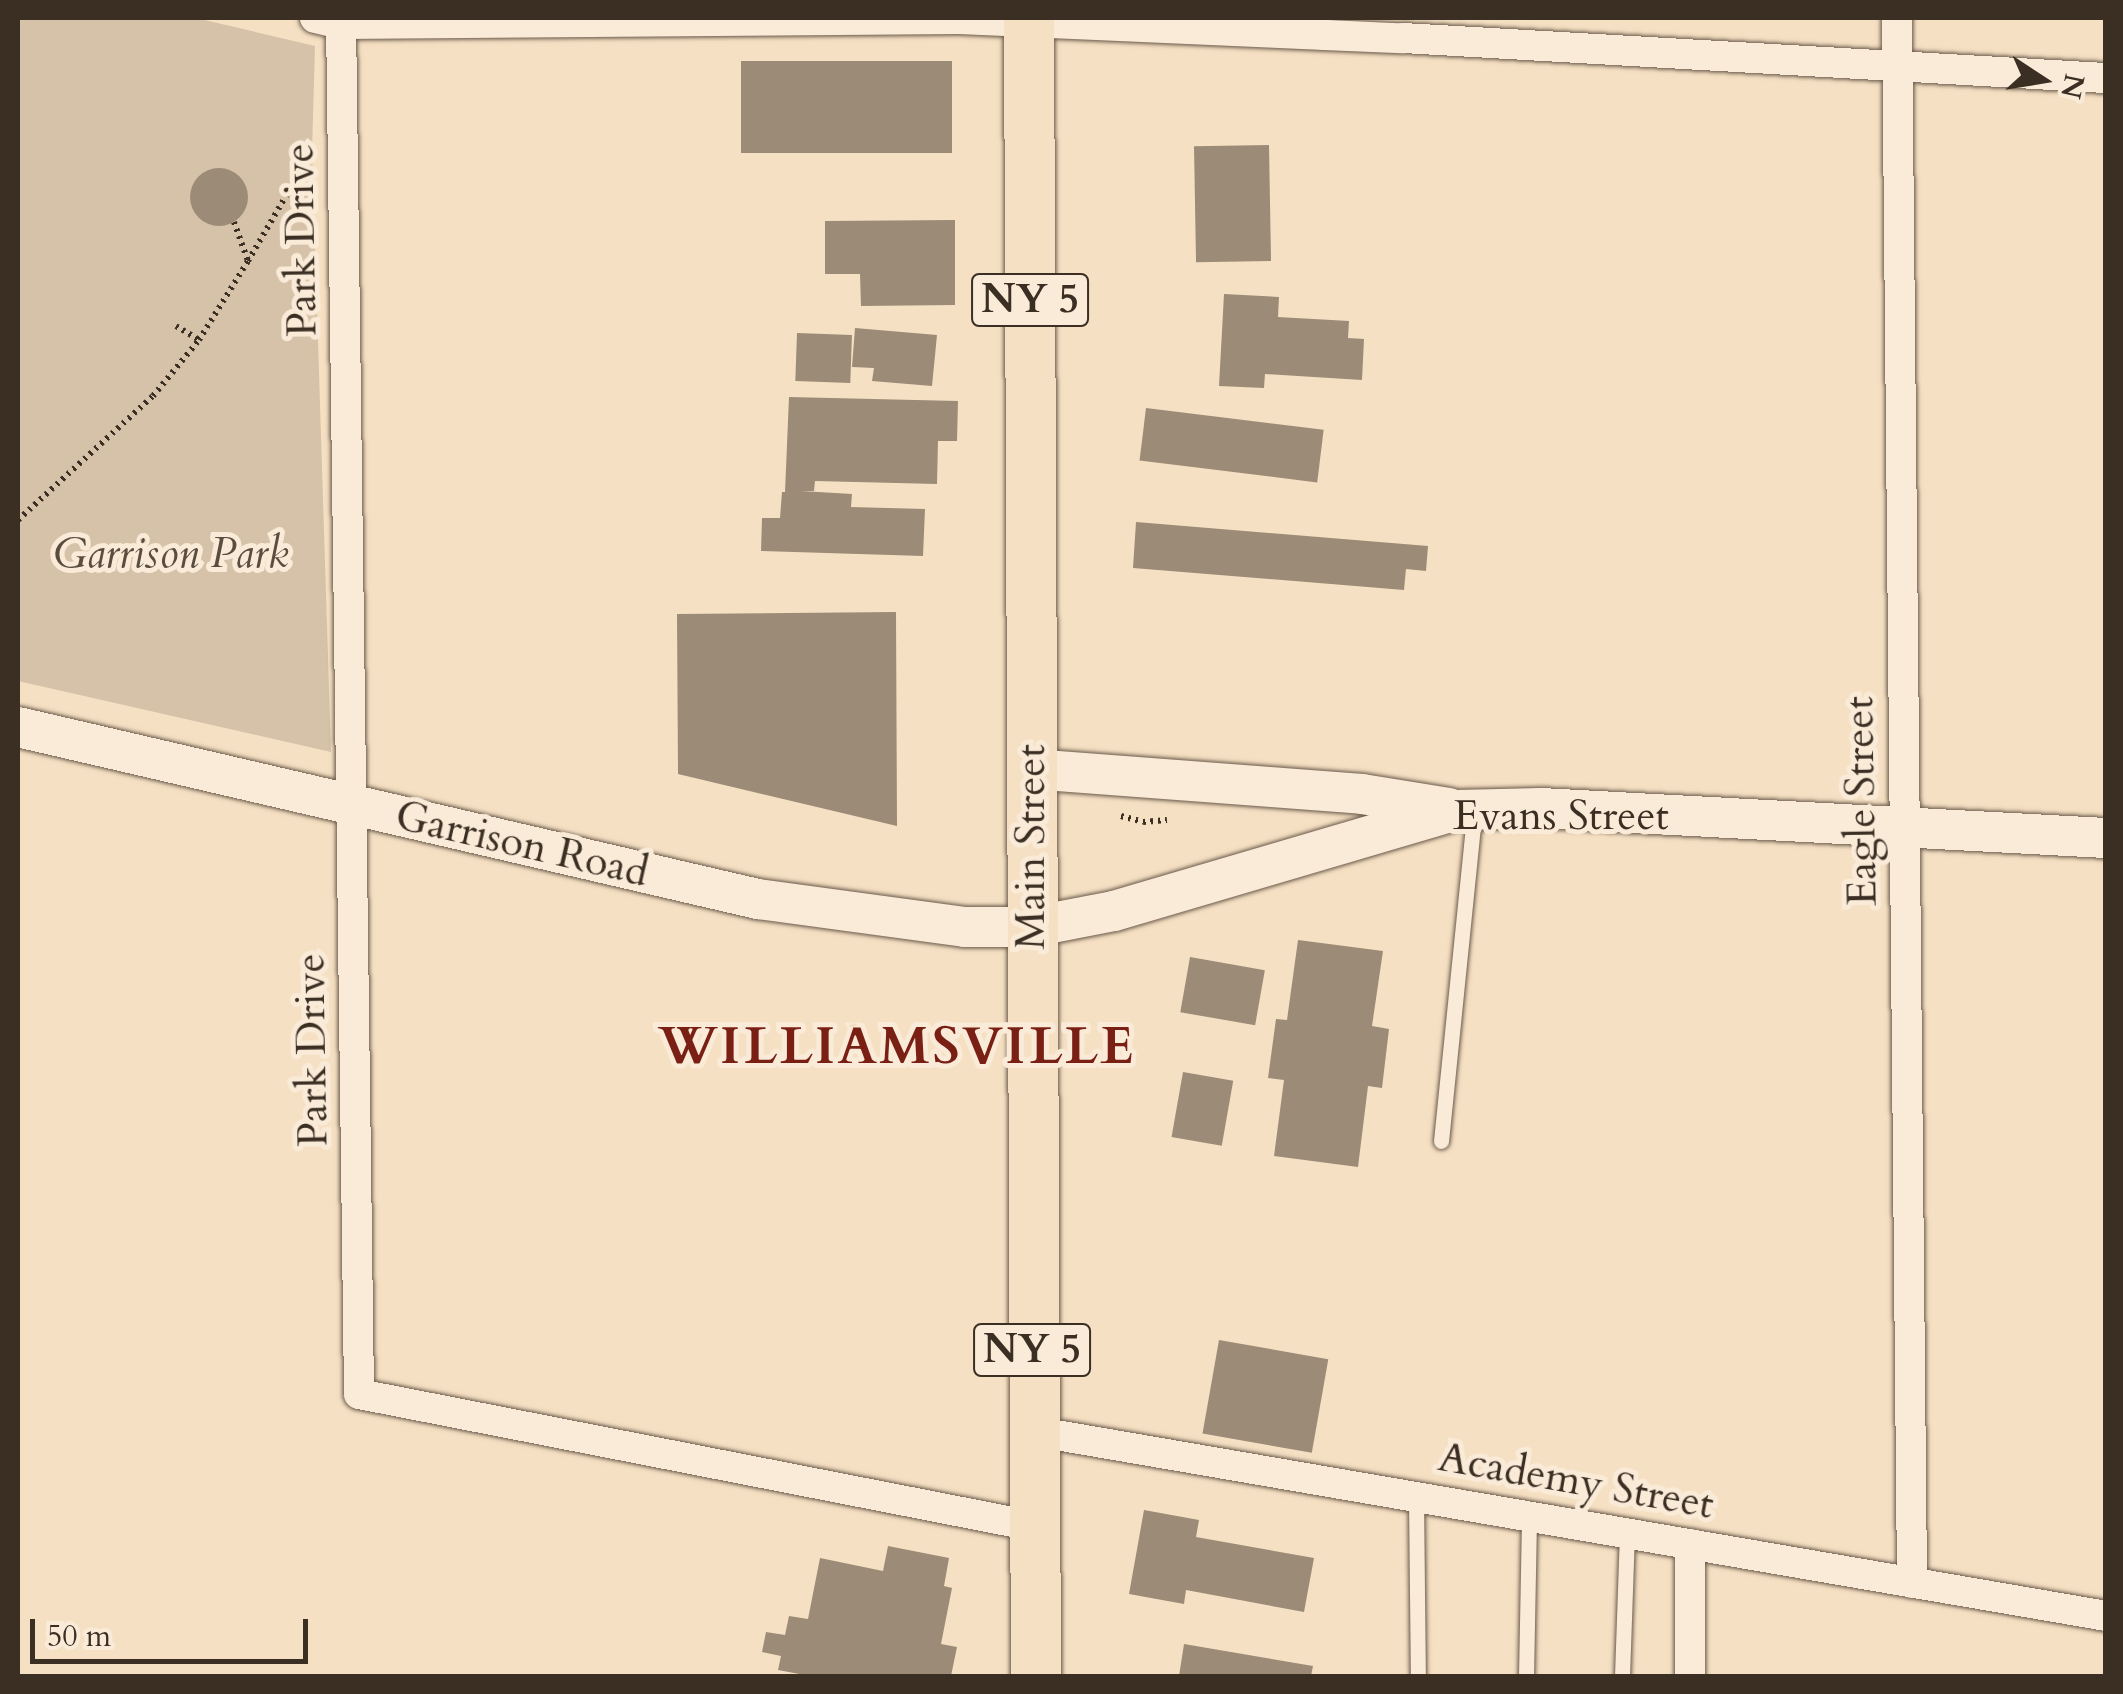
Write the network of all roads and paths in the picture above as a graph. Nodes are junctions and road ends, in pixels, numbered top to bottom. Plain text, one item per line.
1 (1896, 18) edge
2 (332, 20) edge
3 (1029, 20) edge
4 (1478, 31) edge
5 (1897, 67) junction
6 (2106, 78) edge
7 (342, 148) junction
8 (234, 222) dead end
9 (248, 260) junction
10 (176, 326) dead end
11 (200, 340) junction
12 (18, 520) edge
13 (18, 728) edge
14 (1031, 768) junction
15 (352, 805) junction
16 (1466, 810) junction
17 (1904, 826) junction
18 (2106, 838) edge
19 (1031, 927) junction
20 (1441, 1141) dead end
21 (1032, 1431) junction
22 (1416, 1497) junction
23 (1530, 1516) junction
24 (1033, 1526) junction
25 (1626, 1533) junction
26 (1690, 1544) junction
27 (1912, 1583) junction
28 (2106, 1616) edge
29 (1036, 1676) edge
30 (1418, 1676) edge
31 (1526, 1676) edge
32 (1622, 1676) edge
33 (1690, 1676) edge

1 - 5 street, Eagle Street
2 - 3 street
2 - 7 street, Park Drive
3 - 4 street
3 - 14 main road, Main Street / NY 5
4 - 5 street
5 - 6 street
5 - 17 street, Eagle Street
7 - 9 path
7 - 15 street, Park Drive
8 - 9 path
9 - 11 path
10 - 11 path
11 - 12 path
13 - 15 street, Garrison Road
14 - 16 street
14 - 19 main road, Main Street / NY 5
15 - 19 street, Garrison Road
15 - 24 street, Park Drive
16 - 17 street, Evans Street
16 - 19 street, Evans Street
16 - 20 lane
17 - 18 street, Evans Street
17 - 27 street, Eagle Street
19 - 21 main road, Main Street / NY 5
21 - 22 street, Academy Street
21 - 24 main road, Main Street / NY 5
22 - 23 street, Academy Street
22 - 30 lane
23 - 25 street, Academy Street
23 - 31 lane
24 - 29 main road, Main Street / NY 5
25 - 26 street, Academy Street
25 - 32 lane
26 - 27 street, Academy Street
26 - 33 street
27 - 28 street, Academy Street

